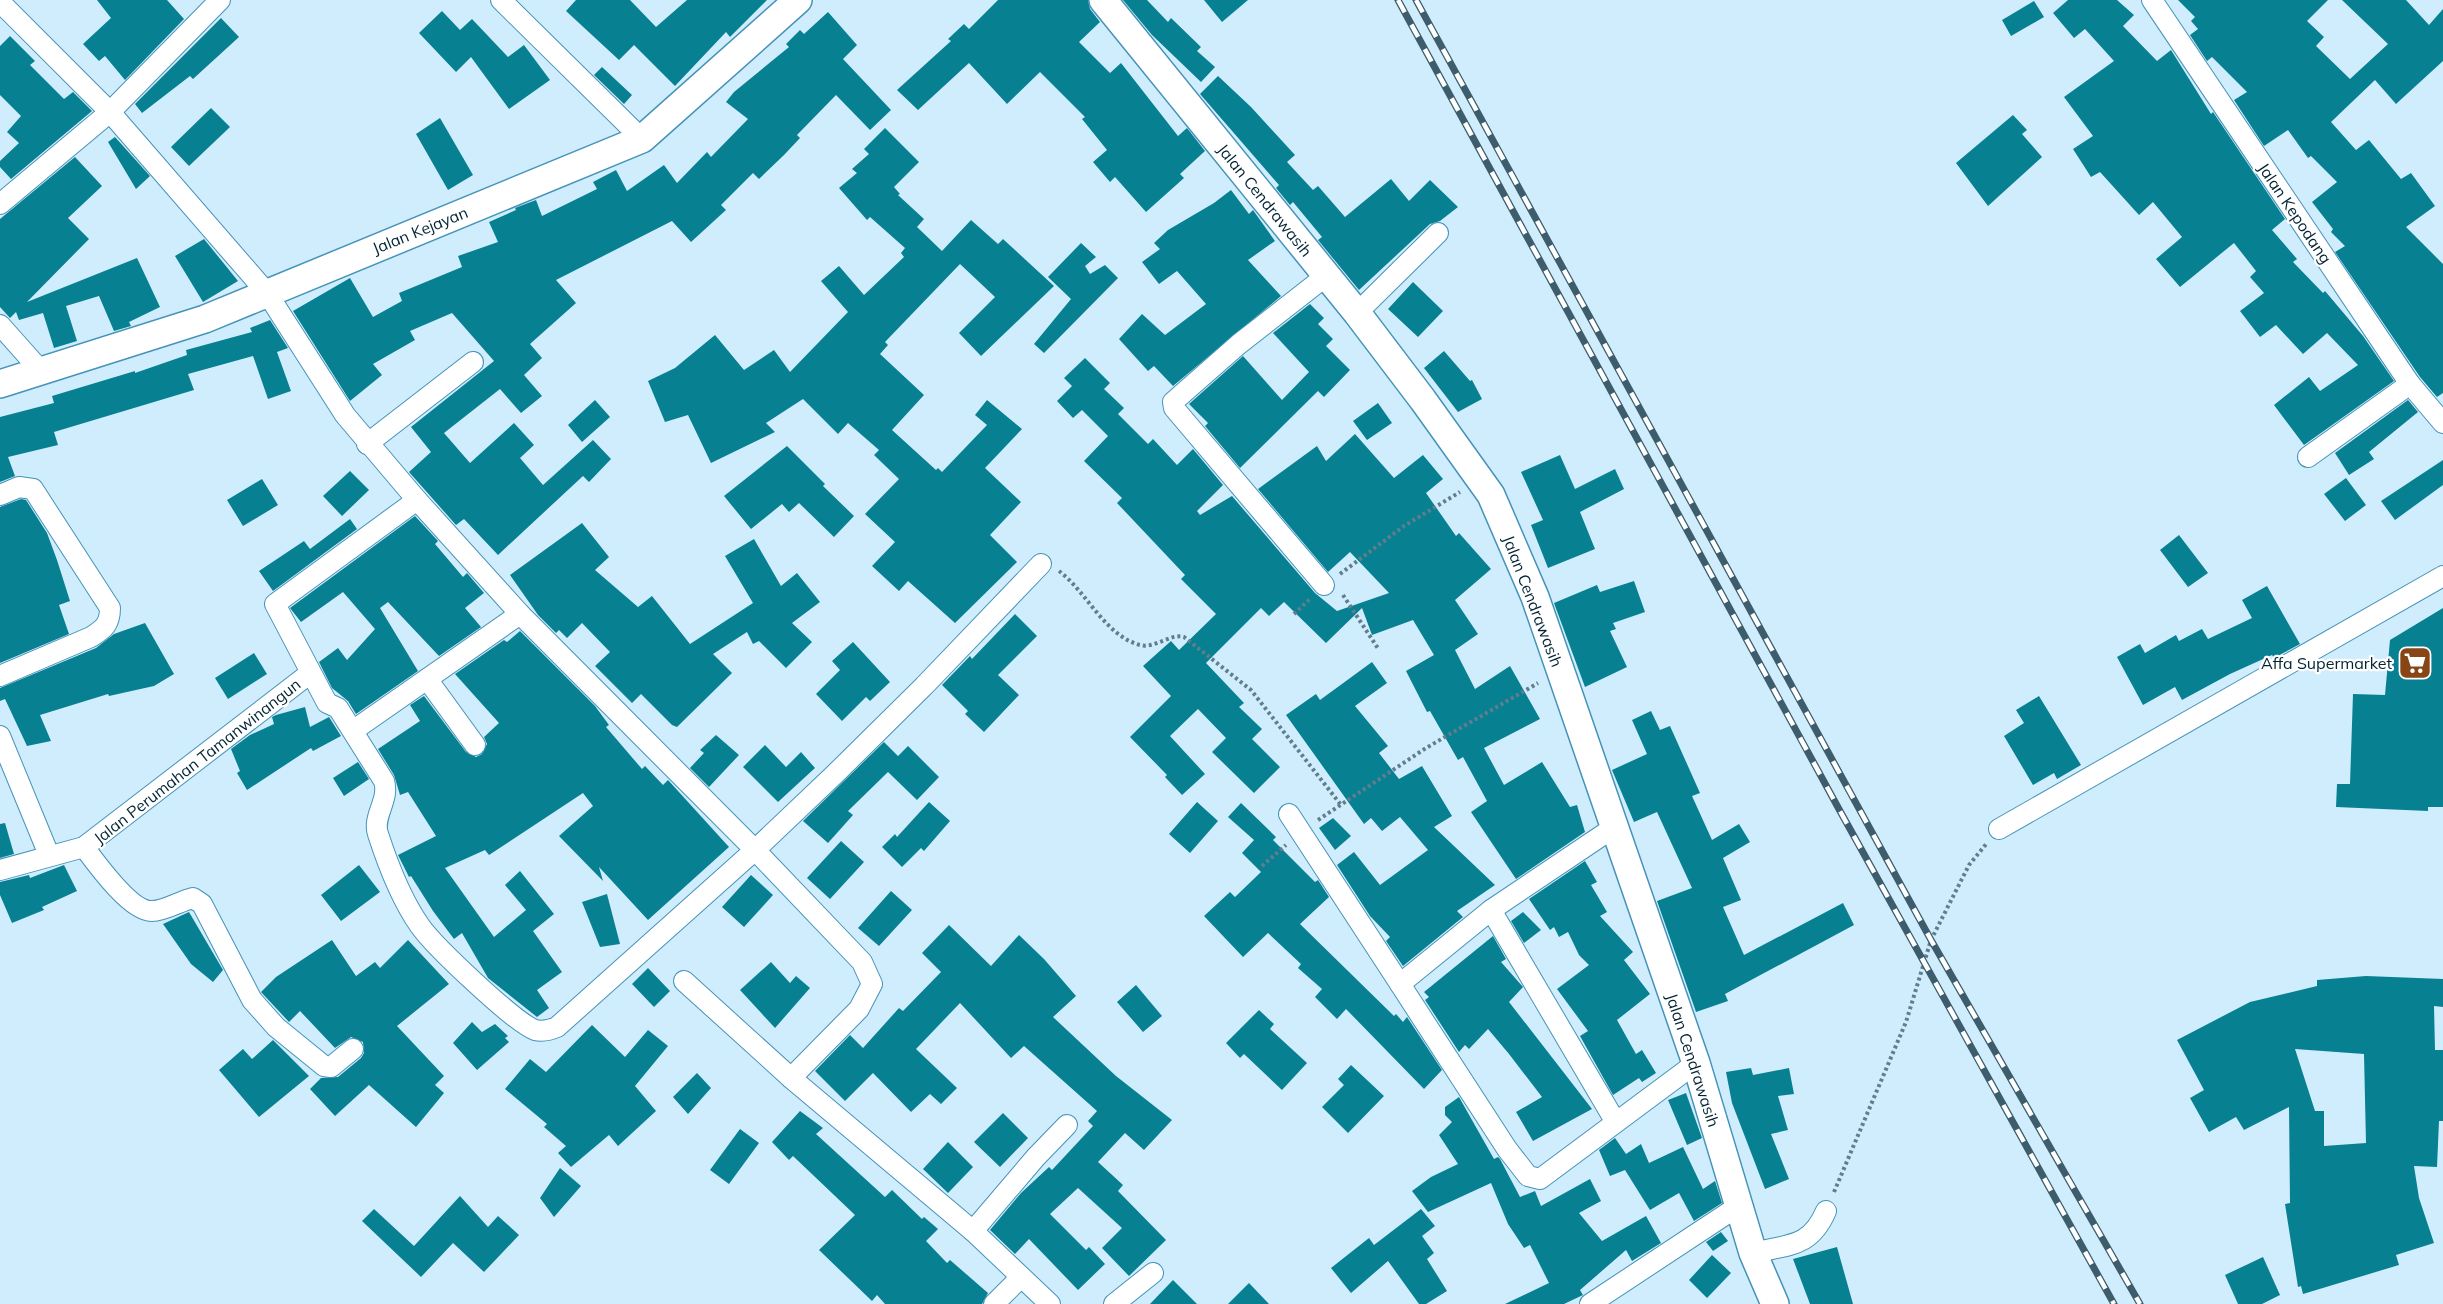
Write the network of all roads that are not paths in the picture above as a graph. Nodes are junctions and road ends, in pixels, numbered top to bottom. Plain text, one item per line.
1 (220, 0) edge
2 (501, 0) edge
3 (1103, 0) edge
4 (2152, 0) edge
5 (794, 1) edge
6 (0, 2) edge
7 (110, 112) junction
8 (642, 139) junction
9 (0, 204) edge
10 (1438, 233) dead end
11 (1326, 276) junction
12 (267, 293) junction
13 (1357, 313) junction
14 (0, 325) edge
15 (473, 362) dead end
16 (41, 371) junction
17 (0, 384) edge
18 (2410, 384) junction
19 (2443, 423) edge
20 (367, 444) junction
21 (2308, 457) dead end
22 (0, 495) edge
23 (417, 500) junction
24 (1041, 564) road end
25 (2443, 576) edge
26 (1328, 582) road end
27 (520, 614) junction
28 (309, 674) junction
29 (0, 676) edge
30 (427, 679) junction
31 (354, 730) junction
32 (0, 736) edge
33 (476, 745) dead end
34 (1289, 814) dead end
35 (1613, 828) junction
36 (1999, 829) road end
37 (84, 847) junction
38 (756, 850) junction
39 (49, 855) junction
40 (0, 870) edge
41 (1491, 910) junction
42 (684, 981) dead end
43 (1400, 984) junction
44 (353, 1048) dead end
45 (1696, 1063) junction
46 (791, 1078) junction
47 (1615, 1121) junction
48 (1067, 1125) dead end
49 (1740, 1205) junction
50 (1826, 1211) road end
51 (974, 1231) junction
52 (1753, 1253) junction
53 (1153, 1273) dead end
54 (1020, 1278) junction
55 (994, 1304) edge
56 (1050, 1304) edge
57 (1114, 1304) edge
58 (1590, 1304) edge
59 (1775, 1304) edge

1 - 7 street
2 - 8 street
3 - 11 main road, Jalan Cendrawasih
4 - 18 street, Jalan Kepodang
5 - 8 main road, Jalan Kejayan
6 - 7 street
7 - 9 street
7 - 12 street
8 - 12 main road, Jalan Kejayan
10 - 13 street
11 - 13 main road, Jalan Cendrawasih
11 - 26 street
12 - 16 main road, Jalan Kejayan
12 - 20 street
13 - 35 main road, Jalan Cendrawasih
14 - 16 street
15 - 20 street
16 - 17 main road, Jalan Kejayan
18 - 19 street, Jalan Kepodang
18 - 21 street
20 - 23 street
22 - 29 street
23 - 27 street
23 - 28 street
24 - 38 street
25 - 36 street
27 - 30 street
27 - 38 street
28 - 31 street
28 - 37 street, Jalan Perumahan Tamanwinangun
30 - 31 street
30 - 33 street
31 - 38 street
32 - 39 street
34 - 43 street
35 - 41 street
35 - 45 main road, Jalan Cendrawasih
37 - 39 street, Jalan Perumahan Tamanwinangun
37 - 44 street
38 - 46 street
39 - 40 street, Jalan Perumahan Tamanwinangun
41 - 43 street
41 - 47 street
42 - 46 street
43 - 47 street
45 - 47 street
45 - 49 main road, Jalan Cendrawasih
46 - 51 street
48 - 51 street
49 - 52 main road, Jalan Cendrawasih
49 - 58 street
50 - 52 street
51 - 54 street
52 - 59 main road, Jalan Cendrawasih
53 - 57 street
54 - 55 street
54 - 56 street

